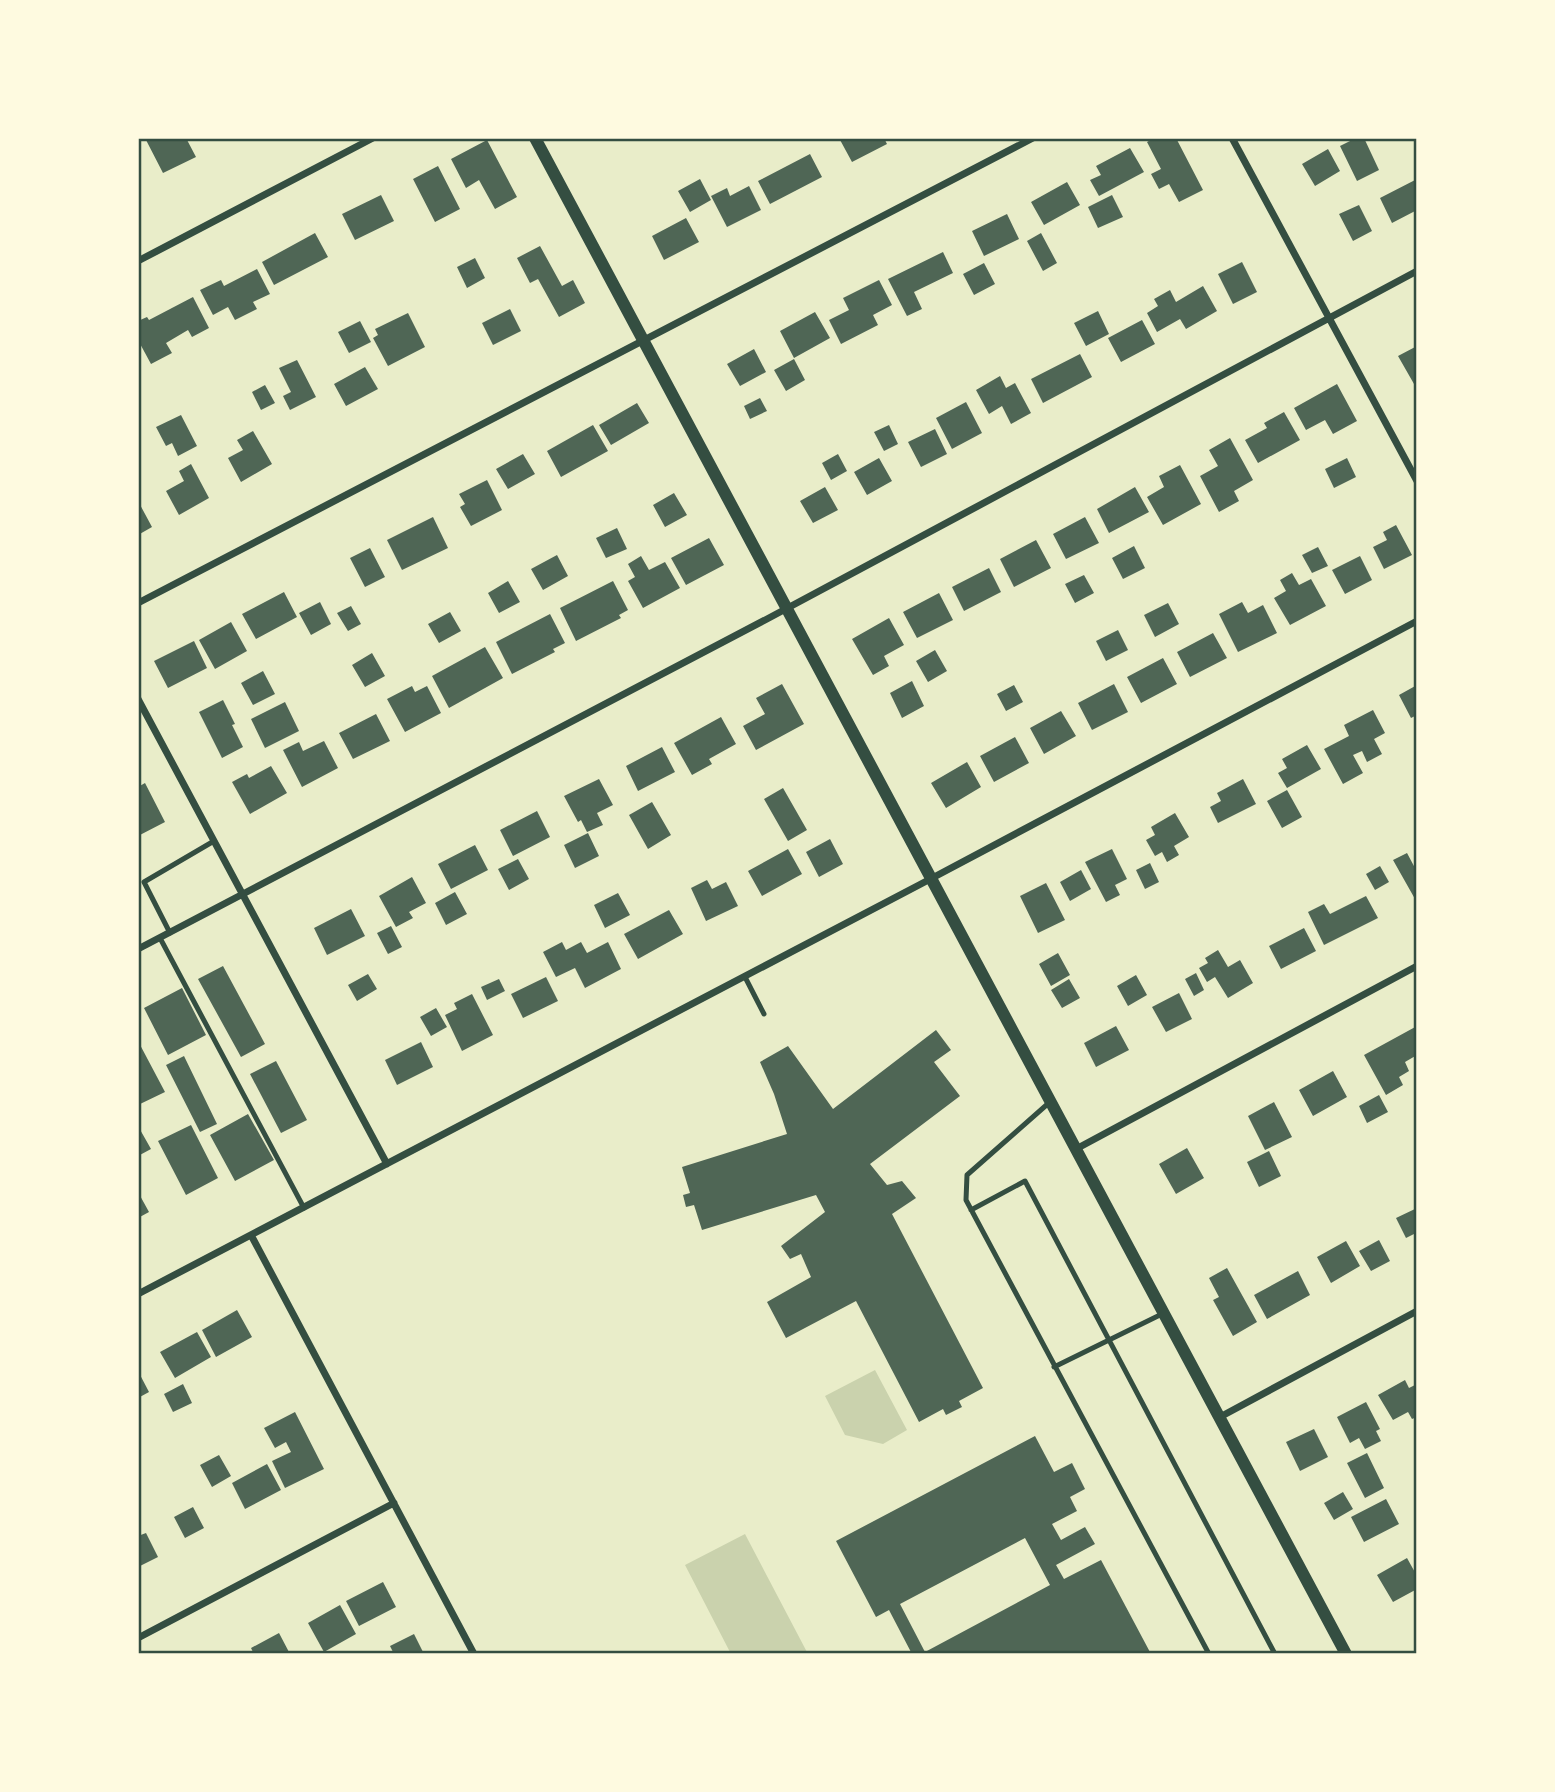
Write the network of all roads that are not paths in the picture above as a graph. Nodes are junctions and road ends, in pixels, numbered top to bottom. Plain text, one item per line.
1 (373, 138) edge
2 (535, 138) edge
3 (1033, 138) edge
4 (1232, 138) edge
5 (138, 261) edge
6 (1417, 271) edge
7 (1328, 319) junction
8 (644, 342) junction
9 (1417, 481) edge
10 (138, 603) edge
11 (787, 608) junction
12 (1417, 621) edge
13 (138, 699) edge
14 (214, 841) junction
15 (932, 878) junction
16 (141, 884) edge
17 (243, 893) junction
18 (170, 933) junction
19 (160, 938) junction
20 (138, 949) edge
21 (1417, 966) edge
22 (744, 977) junction
23 (764, 1014) dead end
24 (1051, 1101) junction
25 (1076, 1149) junction
26 (387, 1164) junction
27 (304, 1208) junction
28 (971, 1210) junction
29 (251, 1235) junction
30 (138, 1294) edge
31 (1417, 1311) edge
32 (1164, 1312) junction
33 (1109, 1339) junction
34 (1054, 1367) junction
35 (1220, 1417) junction
36 (394, 1503) junction
37 (138, 1638) edge
38 (474, 1654) edge
39 (1209, 1654) edge
40 (1275, 1654) edge
41 (1346, 1654) edge

1 - 5 street
2 - 8 street
3 - 8 street
4 - 7 street
6 - 7 street
7 - 9 street
7 - 11 street
8 - 10 street
8 - 11 street
11 - 15 street
11 - 17 street
12 - 15 street
13 - 14 street
14 - 16 lane
14 - 17 street
15 - 22 street
15 - 24 street
16 - 18 lane
17 - 18 street
17 - 26 street
18 - 19 street
19 - 20 street
19 - 27 lane
21 - 25 street
22 - 23 lane
22 - 26 street
24 - 25 street
24 - 28 lane
25 - 32 street
26 - 27 street
27 - 29 street
28 - 33 lane
28 - 34 lane
29 - 30 street
29 - 36 street
31 - 35 street
32 - 33 lane
32 - 35 street
33 - 34 lane
33 - 40 lane
34 - 39 lane
35 - 41 street
36 - 37 street
36 - 38 street

